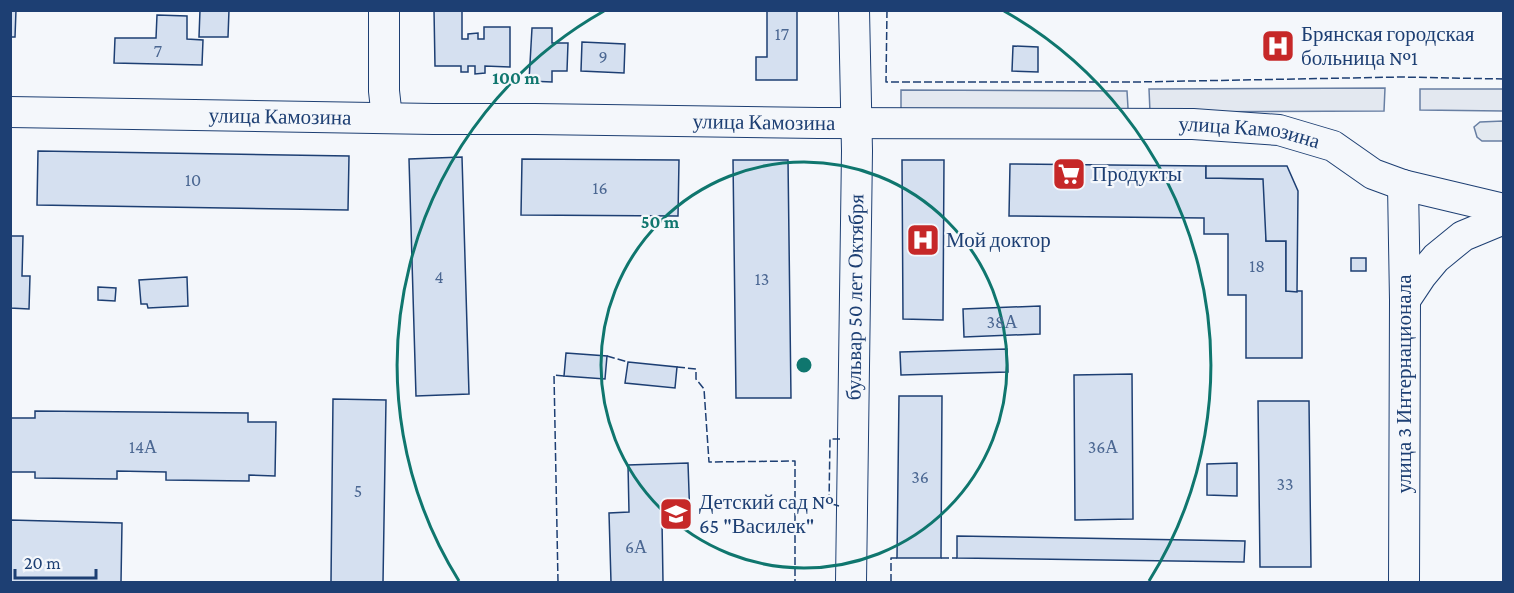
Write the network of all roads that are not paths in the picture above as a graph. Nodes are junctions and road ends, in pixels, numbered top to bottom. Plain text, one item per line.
1 (384, 10) edge
2 (854, 10) edge
3 (10, 112) edge
4 (387, 118) junction
5 (856, 123) junction
6 (1403, 185) junction
7 (1503, 209) edge
8 (1503, 219) edge
9 (1405, 300) junction
10 (851, 582) edge
11 (1404, 582) edge

1 - 4 street
2 - 5 street, бульвар 50 лет Октября
3 - 4 street, улица Камозина
4 - 5 street, улица Камозина
5 - 6 street, улица Камозина
5 - 10 street, бульвар 50 лет Октября
6 - 7 street, улица Камозина
6 - 9 street, улица 3 Интернационала
8 - 9 street
9 - 11 street, улица 3 Интернационала

